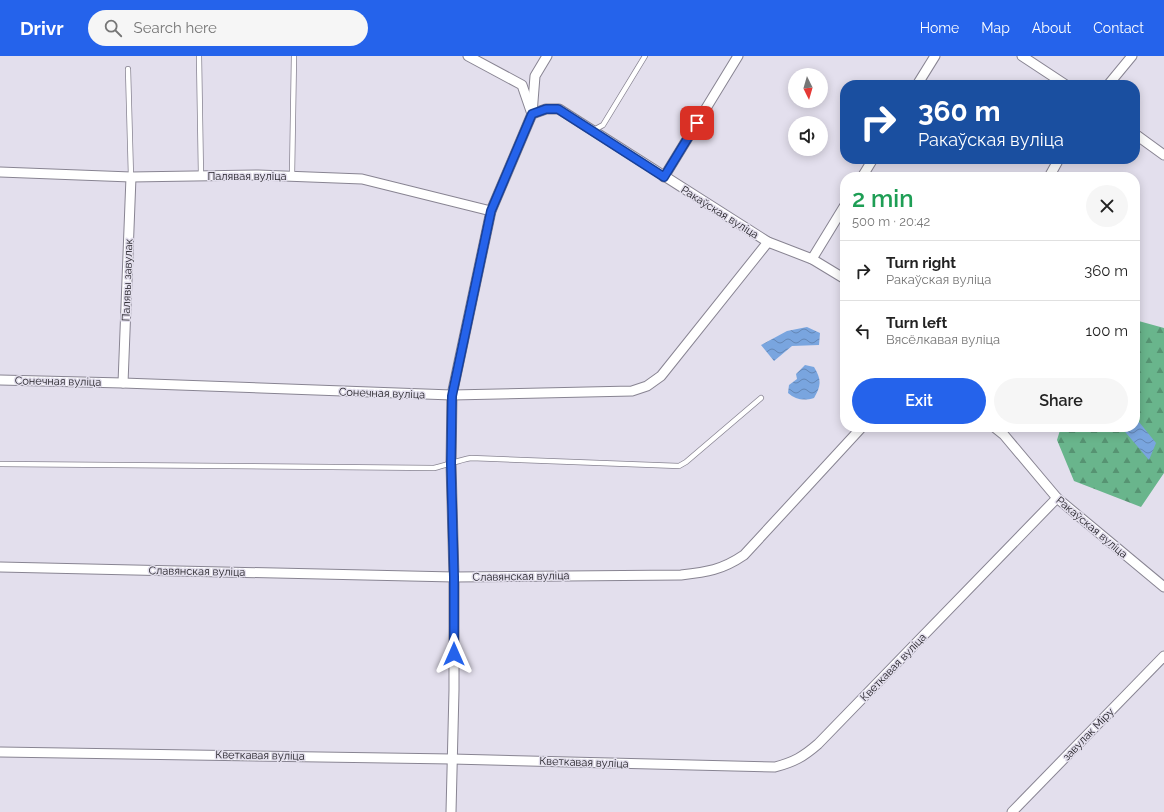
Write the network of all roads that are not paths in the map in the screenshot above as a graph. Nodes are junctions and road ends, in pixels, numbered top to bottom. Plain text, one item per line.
1 (199, 56) edge
2 (294, 56) edge
3 (468, 56) edge
4 (547, 56) edge
5 (645, 56) edge
6 (738, 56) edge
7 (935, 56) edge
8 (1022, 56) edge
9 (1132, 56) edge
10 (128, 69) dead end
11 (920, 80) edge
12 (1058, 80) edge
13 (1112, 80) edge
14 (532, 114) junction
15 (592, 131) junction
16 (1140, 138) edge
17 (1164, 155) edge
18 (0, 172) edge
19 (201, 176) junction
20 (292, 176) junction
21 (130, 177) junction
22 (664, 177) junction
23 (491, 211) junction
24 (840, 213) edge
25 (768, 242) junction
26 (812, 259) junction
27 (840, 277) edge
28 (0, 380) edge
29 (123, 383) junction
30 (452, 396) junction
31 (761, 398) dead end
32 (857, 432) edge
33 (1000, 432) edge
34 (0, 464) edge
35 (451, 464) junction
36 (1057, 498) junction
37 (0, 567) edge
38 (454, 577) junction
39 (1164, 587) edge
40 (1164, 656) edge
41 (0, 752) edge
42 (452, 759) junction
43 (451, 812) edge
44 (1012, 812) edge

1 - 19 lane
2 - 20 lane
3 - 14 street
4 - 14 street
5 - 15 lane
6 - 22 street
7 - 11 street
8 - 12 street
9 - 13 street
10 - 21 lane
14 - 15 street, Ракаўская вуліца
14 - 23 street
15 - 22 street, Ракаўская вуліца
16 - 17 street
18 - 21 street, Палявая вуліца
19 - 20 street, Палявая вуліца
19 - 21 street, Палявая вуліца
20 - 23 street, Палявая вуліца
21 - 29 street, Палявы завулак
22 - 25 street, Ракаўская вуліца
23 - 30 street
24 - 26 street
25 - 26 street, Ракаўская вуліца
25 - 30 street, Сонечная вуліца
26 - 27 street, Ракаўская вуліца
28 - 29 street, Сонечная вуліца
29 - 30 street, Сонечная вуліца
30 - 35 street
31 - 35 lane
32 - 38 street, Славянская вуліца
33 - 36 street, Ракаўская вуліца
34 - 35 lane
35 - 38 street
36 - 39 street, Ракаўская вуліца
36 - 42 street, Кветкавая вуліца
37 - 38 street, Славянская вуліца
38 - 42 street
40 - 44 street, завулак Міру
41 - 42 street, Кветкавая вуліца
42 - 43 street

